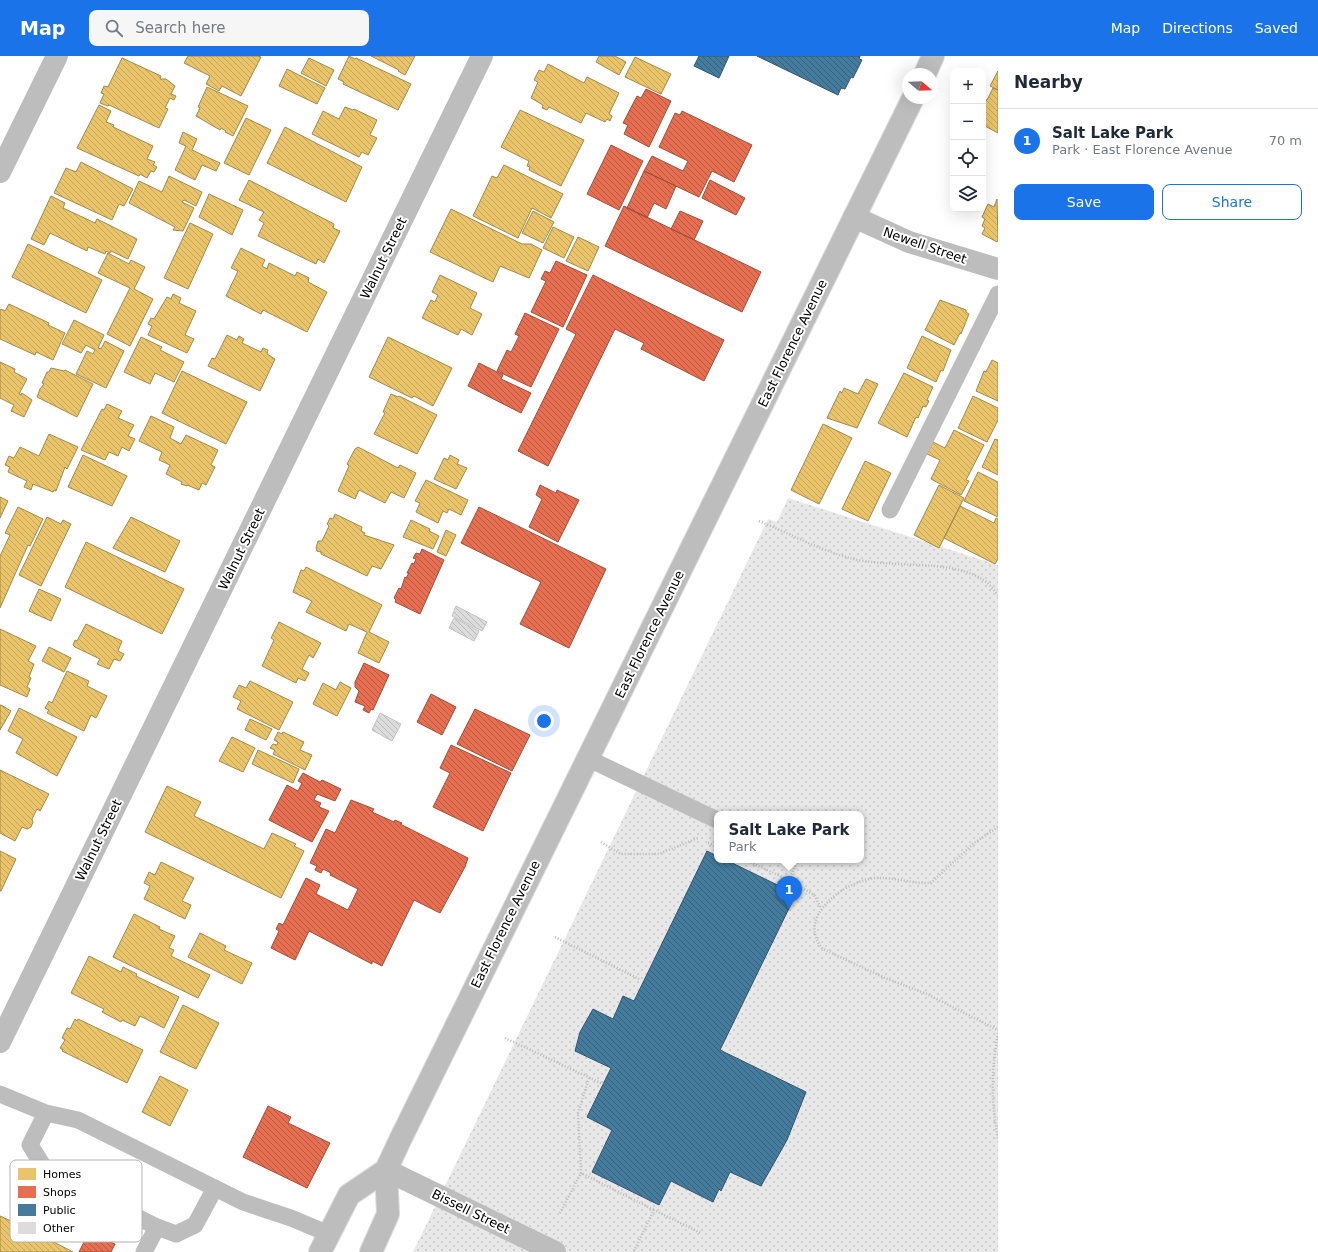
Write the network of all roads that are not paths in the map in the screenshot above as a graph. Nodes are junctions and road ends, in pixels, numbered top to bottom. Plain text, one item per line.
1 (57, 56) edge
2 (482, 56) edge
3 (933, 56) edge
4 (928, 68) edge
5 (910, 104) edge
6 (0, 172) edge
7 (854, 218) junction
8 (998, 269) edge
9 (998, 294) edge
10 (890, 510) dead end
11 (587, 758) junction
12 (714, 819) edge
13 (0, 1042) edge
14 (0, 1094) edge
15 (46, 1113) junction
16 (39, 1160) edge
17 (386, 1170) junction
18 (215, 1188) junction
19 (142, 1220) edge
20 (157, 1227) junction
21 (324, 1243) edge
22 (144, 1252) edge
23 (371, 1252) edge
24 (555, 1252) edge

1 - 6 street
2 - 13 street, Walnut Street
3 - 4 street
5 - 7 street, East Florence Avenue
7 - 8 street, Newell Street
7 - 11 street, East Florence Avenue
9 - 10 lane
11 - 12 lane
11 - 17 street, East Florence Avenue
14 - 15 lane
15 - 16 lane
15 - 18 lane
17 - 21 street, East Florence Avenue
17 - 23 street, East Florence Avenue
17 - 24 street, Bissell Street
18 - 20 lane
18 - 21 lane
19 - 20 lane
20 - 22 lane

